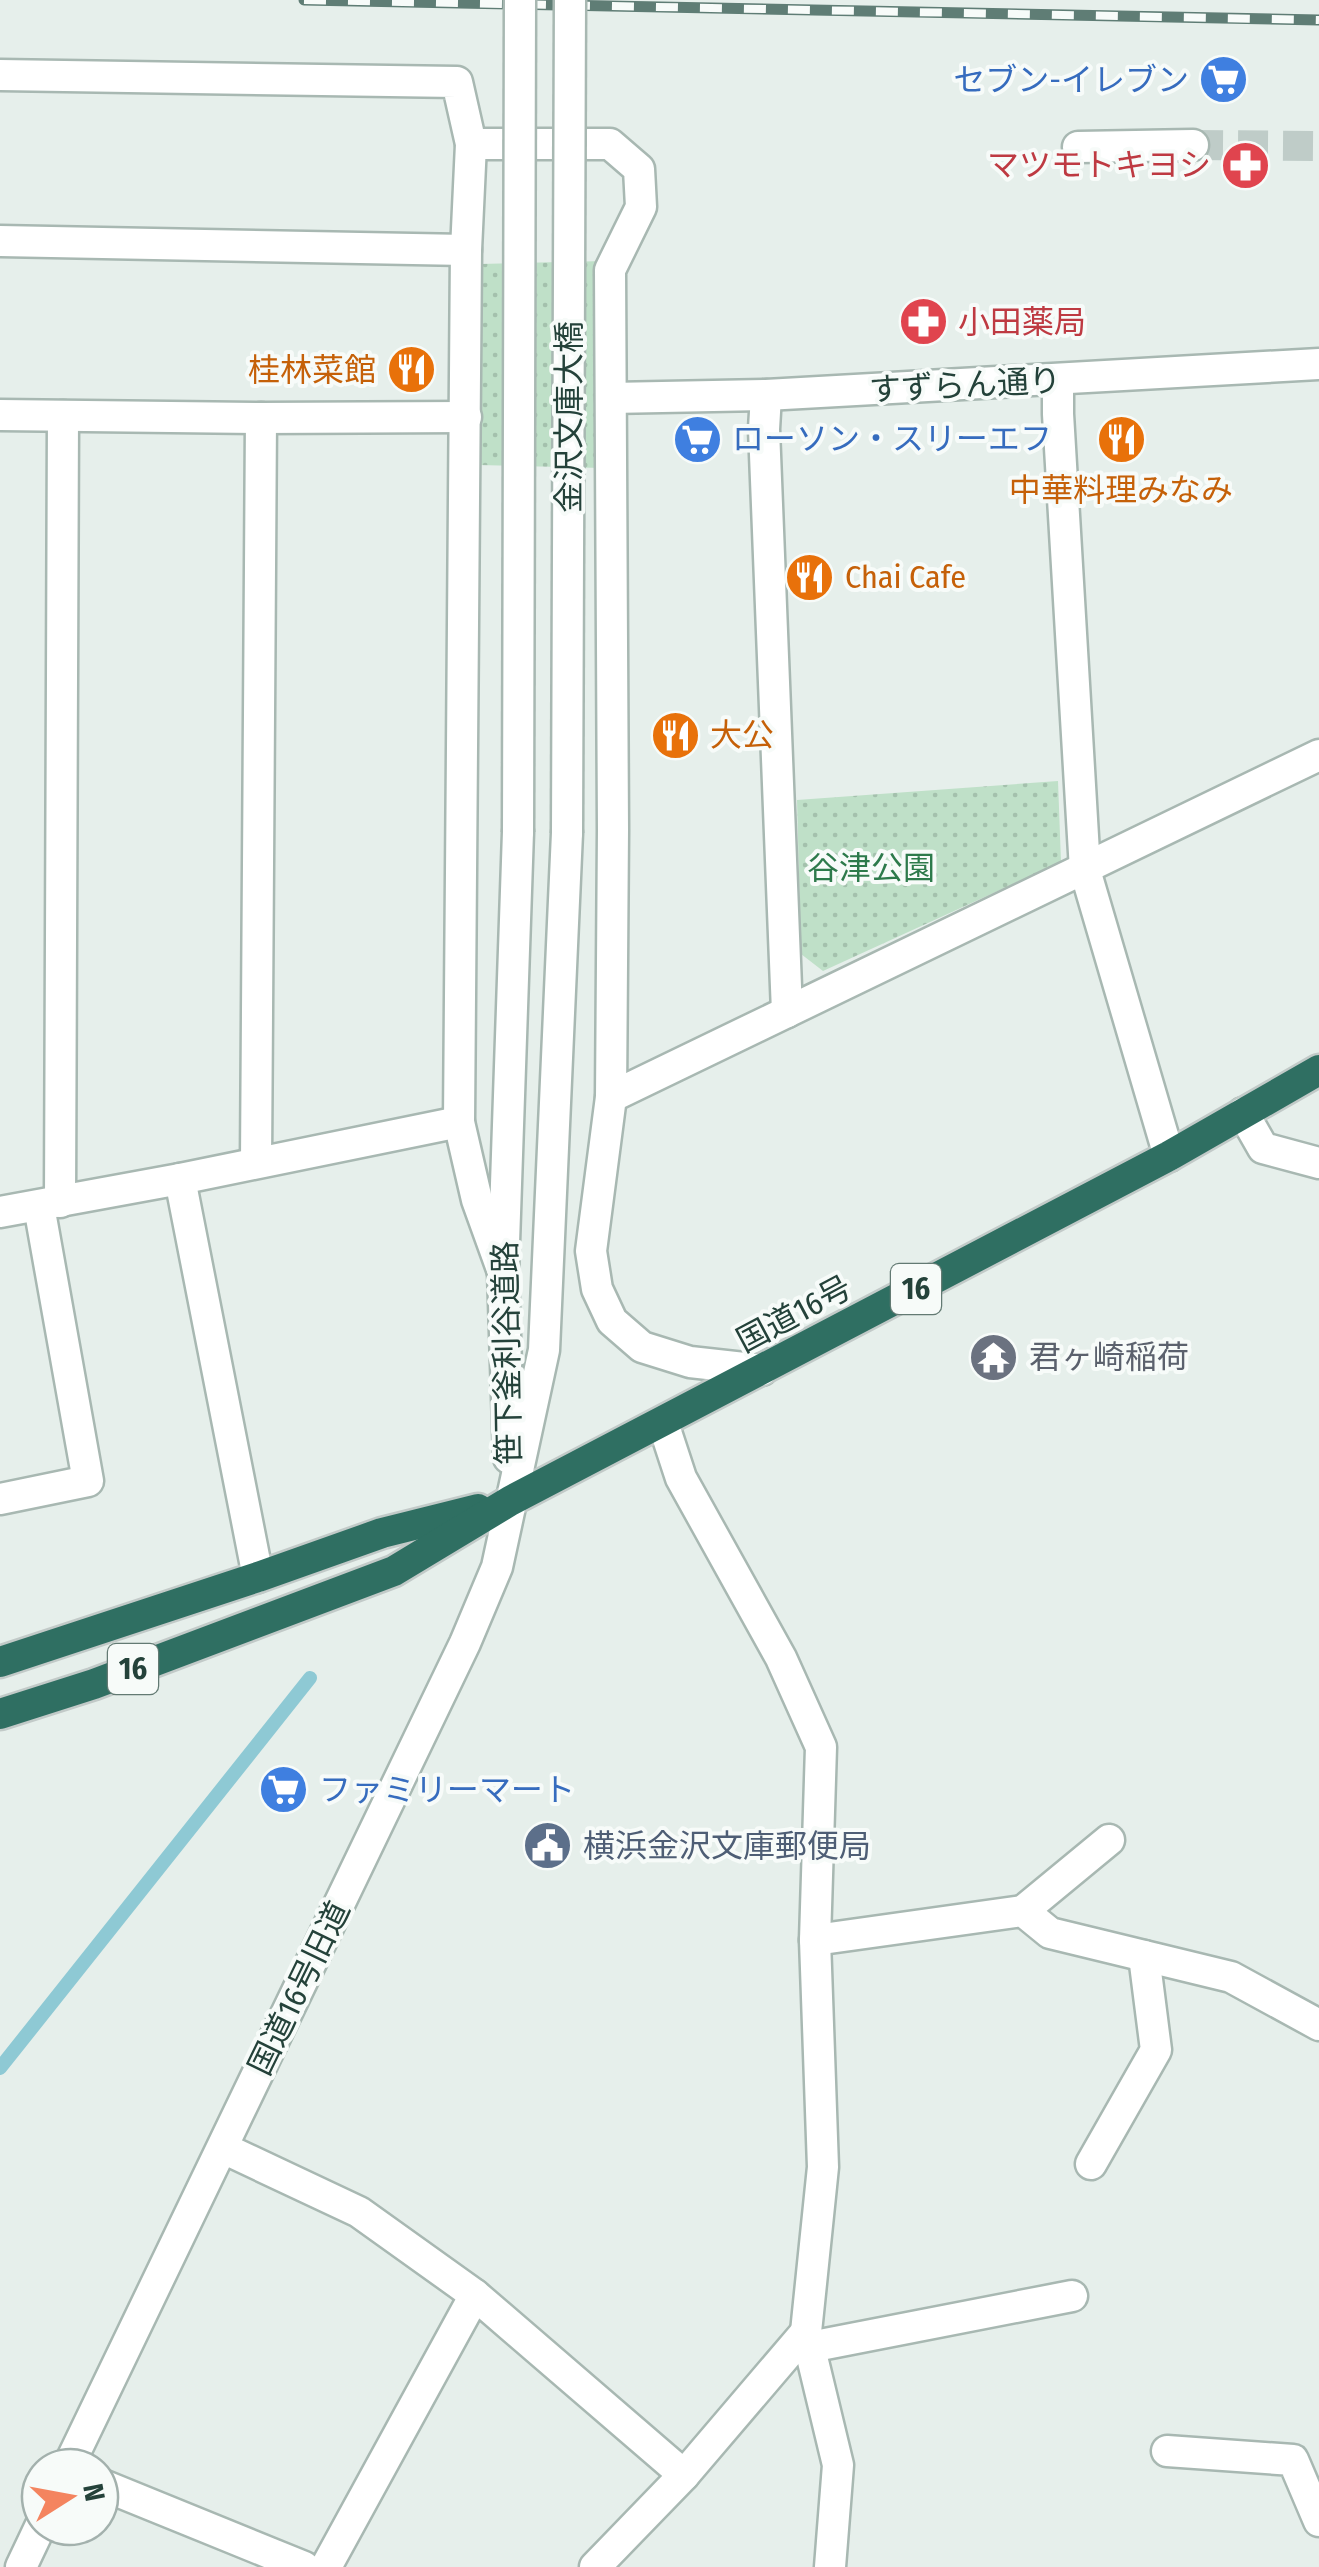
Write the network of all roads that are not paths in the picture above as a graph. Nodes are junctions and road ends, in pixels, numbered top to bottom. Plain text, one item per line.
1 (520, 0) edge
2 (570, 0) edge
3 (0, 75) edge
4 (471, 144) junction
5 (1193, 146) tunnel mouth
6 (1078, 147) dead end
7 (0, 241) edge
8 (466, 250) junction
9 (1319, 364) edge
10 (1058, 380) junction
11 (766, 395) junction
12 (612, 398) junction
13 (0, 415) edge
14 (64, 416) junction
15 (466, 416) junction
16 (261, 418) junction
17 (1319, 756) edge
18 (518, 832) joint
19 (567, 834) joint
20 (1084, 870) junction
21 (787, 1012) junction
22 (1319, 1070) edge
23 (610, 1097) junction
24 (1243, 1113) junction
25 (458, 1122) junction
26 (1169, 1156) junction
27 (256, 1162) junction
28 (1319, 1163) edge
29 (180, 1180) junction
30 (50, 1204) junction
31 (0, 1212) edge
32 (502, 1272) junction
33 (762, 1370) junction
34 (663, 1423) junction
35 (0, 1498) edge
36 (510, 1501) junction
37 (258, 1577) junction
38 (0, 1662) edge
39 (0, 1714) edge
40 (1110, 1840) dead end
41 (1023, 1911) junction
42 (815, 1940) junction
43 (1144, 1956) junction
44 (1319, 2025) edge
45 (222, 2148) junction
46 (1092, 2164) dead end
47 (475, 2295) junction
48 (1072, 2296) dead end
49 (808, 2339) junction
50 (78, 2447) edge
51 (1167, 2451) dead end
52 (684, 2476) junction
53 (120, 2492) edge
54 (1319, 2521) edge
55 (304, 2567) edge
56 (326, 2567) edge
57 (595, 2567) edge
58 (830, 2567) edge

1 - 18 street, 金沢文庫大橋, bridge
2 - 19 street, 金沢文庫大橋, bridge
3 - 4 street
4 - 8 street
4 - 12 street
5 - 6 street
7 - 8 street
8 - 15 street
9 - 10 street, すずらん通り
10 - 11 street, すずらん通り
10 - 20 street
11 - 12 street, すずらん通り
11 - 21 street
12 - 23 street
13 - 14 street
14 - 16 street
14 - 30 street
15 - 16 street
15 - 25 street
16 - 27 street
17 - 20 street
18 - 32 street, 笹下釜利谷道路
19 - 36 street, 笹下釜利谷道路
20 - 21 street
20 - 26 street
21 - 23 street
22 - 24 highway, 国道16号 / 16
23 - 33 street
24 - 26 highway, 国道16号 / 16
24 - 28 street
25 - 27 street
25 - 32 street
26 - 33 highway, 国道16号 / 16
27 - 29 street
29 - 30 street
29 - 37 street
30 - 31 street
30 - 35 street
32 - 36 street, 笹下釜利谷道路
33 - 34 highway, 国道16号 / 16
34 - 36 highway, 国道16号 / 16
34 - 42 street
36 - 37 highway, 国道16号 / 16
36 - 39 highway, 国道16号 / 16
36 - 45 street, 国道16号旧道
37 - 38 highway, 国道16号 / 16
40 - 41 street
41 - 42 street
41 - 43 street
42 - 49 street
43 - 44 street
43 - 46 street
45 - 47 street
45 - 50 street, 国道16号旧道
47 - 52 street
47 - 56 street
48 - 49 street
49 - 52 street
49 - 58 street
51 - 54 street
52 - 57 street
53 - 55 street

